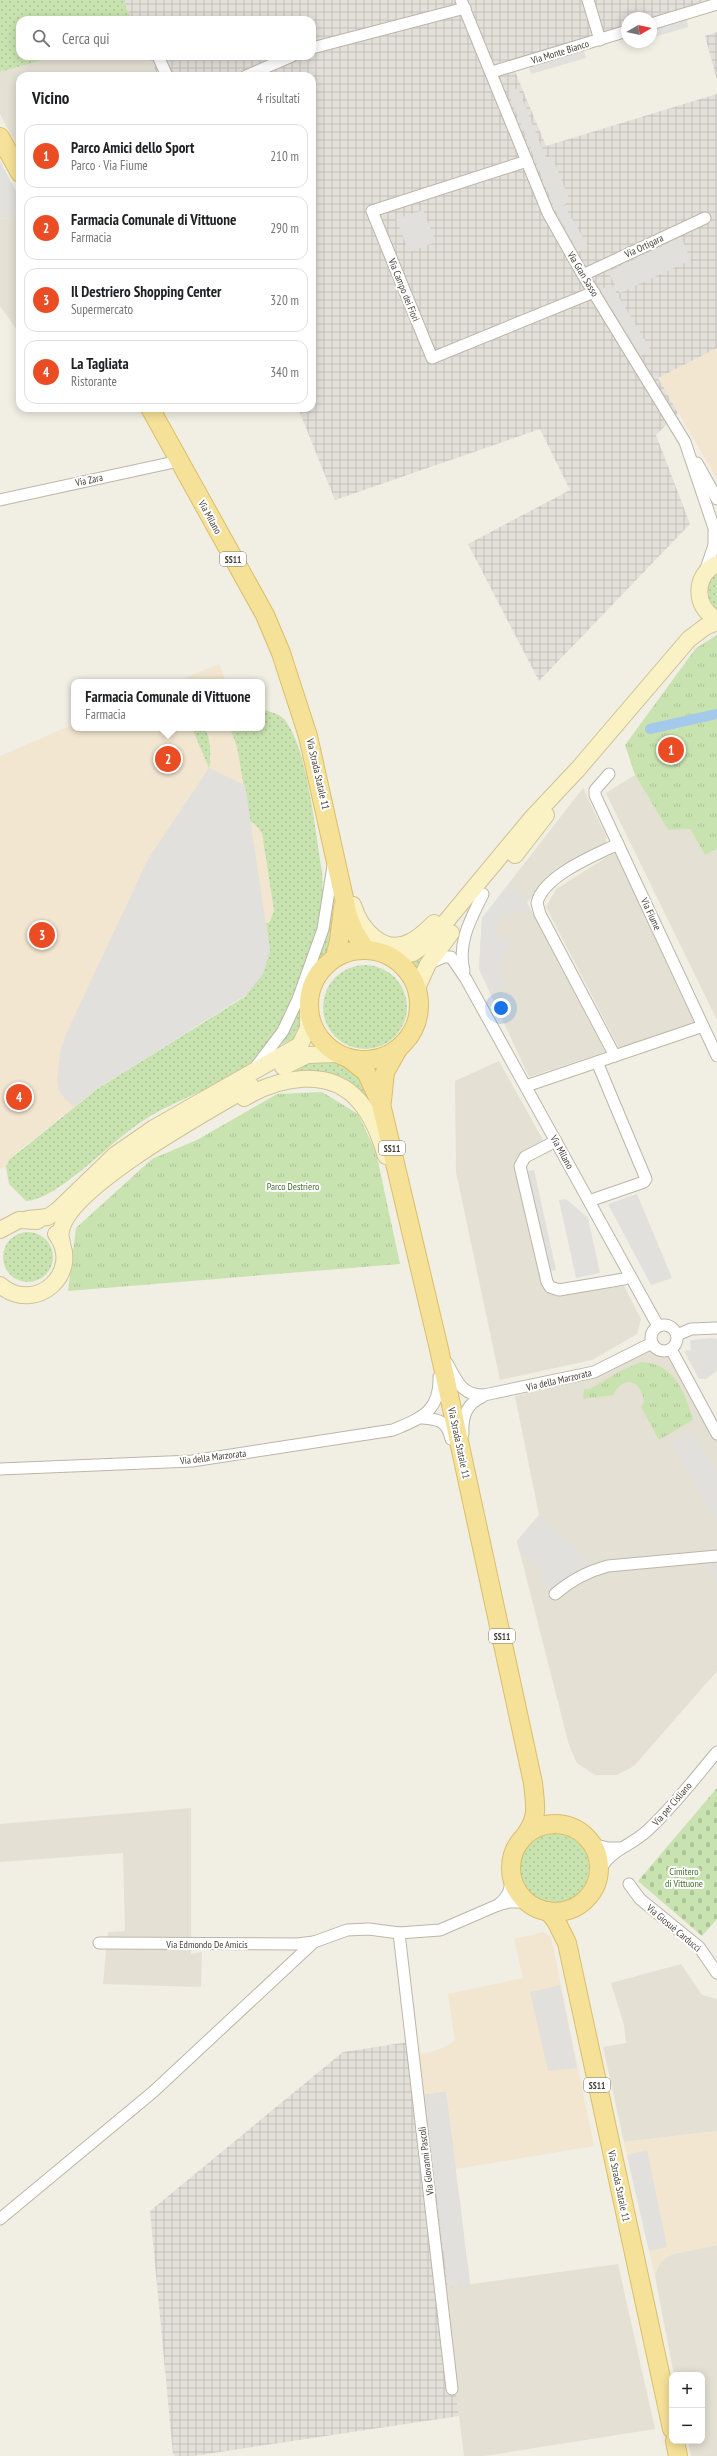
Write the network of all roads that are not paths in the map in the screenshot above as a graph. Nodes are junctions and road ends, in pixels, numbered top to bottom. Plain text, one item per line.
1 (588, 0) edge
2 (463, 4) edge
3 (717, 4) edge
4 (657, 22) edge
5 (621, 33) edge
6 (600, 40) junction
7 (316, 47) edge
8 (160, 60) edge
9 (283, 60) edge
10 (165, 72) edge
11 (255, 72) edge
12 (492, 72) junction
13 (0, 137) edge
14 (527, 160) junction
15 (16, 166) edge
16 (705, 218) dead end
17 (583, 274) junction
18 (594, 292) junction
19 (152, 412) edge
20 (685, 442) junction
21 (179, 461) junction
22 (717, 499) edge
23 (0, 500) edge
24 (716, 535) edge
25 (711, 568) edge
26 (700, 597) junction
27 (717, 618) edge
28 (717, 622) edge
29 (689, 639) junction
30 (283, 658) joint
31 (609, 774) dead end
32 (330, 830) junction
33 (618, 844) junction
34 (335, 854) junction
35 (479, 891) junction
36 (342, 892) junction
37 (365, 949) junction
38 (334, 957) junction
39 (394, 958) junction
40 (428, 964) junction
41 (466, 979) junction
42 (417, 988) junction
43 (308, 1007) junction
44 (703, 1026) junction
45 (398, 1049) junction
46 (343, 1056) junction
47 (615, 1056) junction
48 (717, 1056) edge
49 (597, 1062) junction
50 (251, 1074) junction
51 (526, 1086) junction
52 (381, 1104) junction
53 (556, 1141) junction
54 (155, 1143) junction
55 (402, 1192) junction
56 (589, 1201) junction
57 (28, 1219) junction
58 (0, 1230) edge
59 (62, 1243) junction
60 (630, 1276) junction
61 (4, 1291) edge
62 (658, 1326) junction
63 (717, 1328) edge
64 (717, 1333) edge
65 (676, 1335) junction
66 (652, 1343) junction
67 (439, 1349) junction
68 (671, 1349) junction
69 (484, 1396) junction
70 (422, 1418) junction
71 (717, 1434) edge
72 (0, 1469) edge
73 (469, 1490) junction
74 (717, 1556) edge
75 (555, 1594) dead end
76 (717, 1752) edge
77 (533, 1783) junction
78 (561, 1824) junction
79 (526, 1834) junction
80 (592, 1844) junction
81 (620, 1848) junction
82 (598, 1873) junction
83 (512, 1875) junction
84 (629, 1884) dead end
85 (528, 1902) junction
86 (579, 1904) junction
87 (498, 1906) junction
88 (548, 1911) junction
89 (399, 1933) junction
90 (314, 1942) junction
91 (99, 1943) dead end
92 (567, 1943) junction
93 (717, 1973) edge
94 (0, 2219) edge
95 (452, 2389) dead end
96 (669, 2415) edge
97 (676, 2444) edge
98 (678, 2456) edge

1 - 6 street
2 - 7 street
2 - 12 street, Via Gran Sasso
3 - 4 street
5 - 6 street, Via Monte Bianco
6 - 12 street, Via Monte Bianco
8 - 10 street
9 - 11 street
12 - 14 street, Via Gran Sasso
13 - 15 main road
14 - 17 street, Via Gran Sasso
14 - 18 street, Via Campo dei Fiori
16 - 17 street, Via Ortigara
17 - 18 street, Via Gran Sasso
18 - 20 street, Via Gran Sasso
19 - 21 main road, SS11
20 - 22 street
20 - 24 street, Via Gran Sasso
21 - 23 street, Via Zara
21 - 30 main road, Via Milano / SS11
24 - 25 street, Via Gran Sasso
25 - 26 main road
26 - 27 main road
26 - 29 main road
28 - 29 main road
29 - 35 main road
30 - 32 main road, Via Strada Statale 11 / SS11
31 - 33 street, Via Fiume
32 - 34 main road, Via Strada Statale 11 / SS11
32 - 35 main road
33 - 44 street, Via Fiume
33 - 47 street
34 - 36 main road, Via Strada Statale 11 / SS11
34 - 50 street
35 - 39 main road
35 - 40 main road
35 - 41 street
36 - 37 main road, Via Strada Statale 11
36 - 38 main road, Via Strada Statale 11
37 - 38 main road
37 - 39 main road
38 - 43 main road
39 - 42 main road
40 - 41 street
40 - 42 main road
41 - 51 street, Via Milano
42 - 45 main road
43 - 46 main road
43 - 50 main road
44 - 47 street
44 - 48 street, Via Fiume
45 - 46 main road
45 - 52 main road, Via Strada Statale 11
46 - 52 main road, Via Strada Statale 11
46 - 54 main road
47 - 49 street
49 - 51 street
49 - 56 street
50 - 57 main road
51 - 53 street, Via Milano
52 - 55 main road, Via Strada Statale 11 / SS11
53 - 56 street, Via Milano
53 - 60 street
54 - 55 main road
54 - 59 main road
55 - 67 main road, Via Strada Statale 11
56 - 60 street, Via Milano
57 - 58 main road
57 - 59 main road
59 - 61 main road
60 - 62 street, Via Milano
62 - 65 street
62 - 66 street
63 - 64 street
63 - 65 street
65 - 68 street
66 - 68 street
66 - 69 street, Via della Marzorata
67 - 69 street, Via della Marzorata
67 - 70 street, Via della Marzorata
67 - 73 main road, Via Strada Statale 11
68 - 71 street
69 - 73 street, Via della Marzorata
70 - 72 street, Via della Marzorata
70 - 73 street
73 - 77 main road, Via Strada Statale 11 / SS11
74 - 75 street
76 - 81 street, Via per Cisliano
77 - 78 main road, Via Strada Statale 11
77 - 79 main road, Via Strada Statale 11
78 - 79 main road
78 - 80 main road, Via Strada Statale 11
79 - 83 main road, Via Strada Statale 11
80 - 81 street
80 - 82 main road, Via Strada Statale 11
81 - 82 street, Via per Cisliano
82 - 86 main road, Via Strada Statale 11
83 - 85 main road, Via Strada Statale 11
83 - 87 street
84 - 93 street, Via Giosuè Carducci
85 - 87 street
85 - 88 main road, Via Strada Statale 11
86 - 88 main road, Via Strada Statale 11
86 - 92 main road, Via Strada Statale 11
87 - 89 street
88 - 92 main road, Via Strada Statale 11
89 - 90 street
89 - 95 street, Via Giovanni Pascoli
90 - 91 street, Via Edmondo De Amicis
90 - 94 street
92 - 96 main road, Via Strada Statale 11 / SS11
97 - 98 main road

